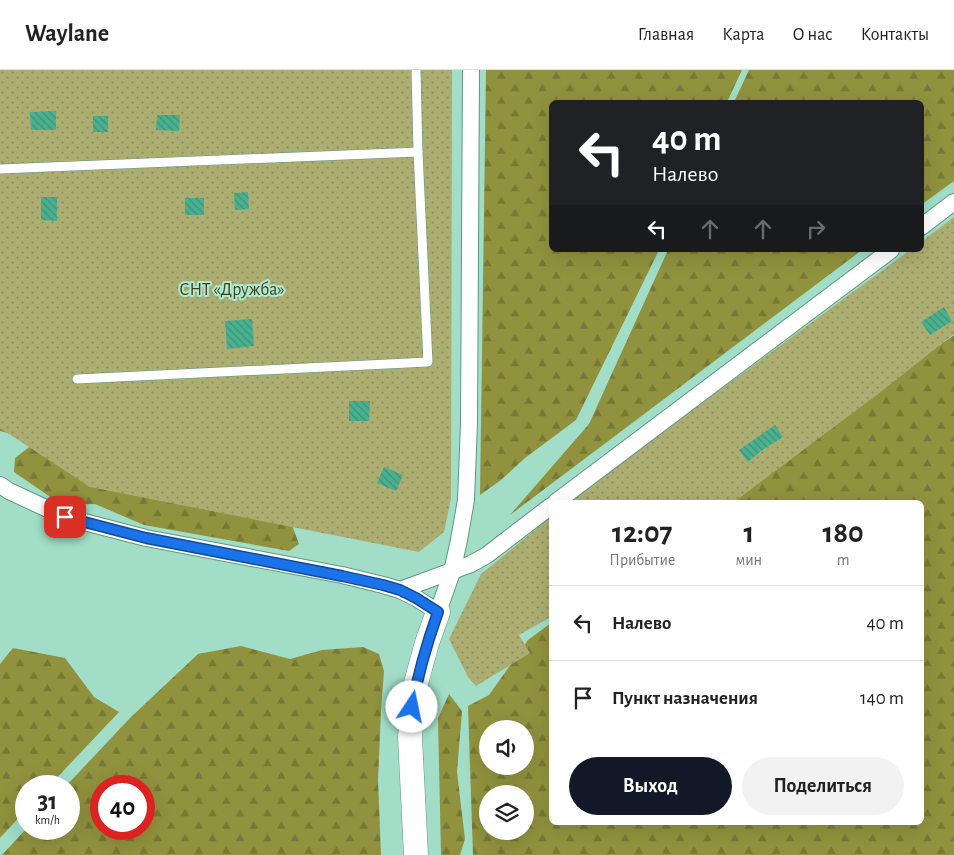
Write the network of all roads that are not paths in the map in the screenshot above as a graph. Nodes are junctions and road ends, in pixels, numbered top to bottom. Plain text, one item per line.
1 (416, 70) edge
2 (471, 70) edge
3 (418, 152) junction
4 (0, 169) edge
5 (954, 202) edge
6 (924, 225) edge
7 (888, 252) edge
8 (77, 379) dead end
9 (0, 485) edge
10 (559, 500) edge
11 (549, 508) edge
12 (452, 572) junction
13 (400, 590) junction
14 (438, 612) junction
15 (416, 855) edge

1 - 3 lane
2 - 12 street
3 - 4 lane
3 - 8 lane
5 - 6 street
7 - 10 street
9 - 13 street
11 - 12 street
12 - 13 street
12 - 14 street
13 - 14 street
14 - 15 street

